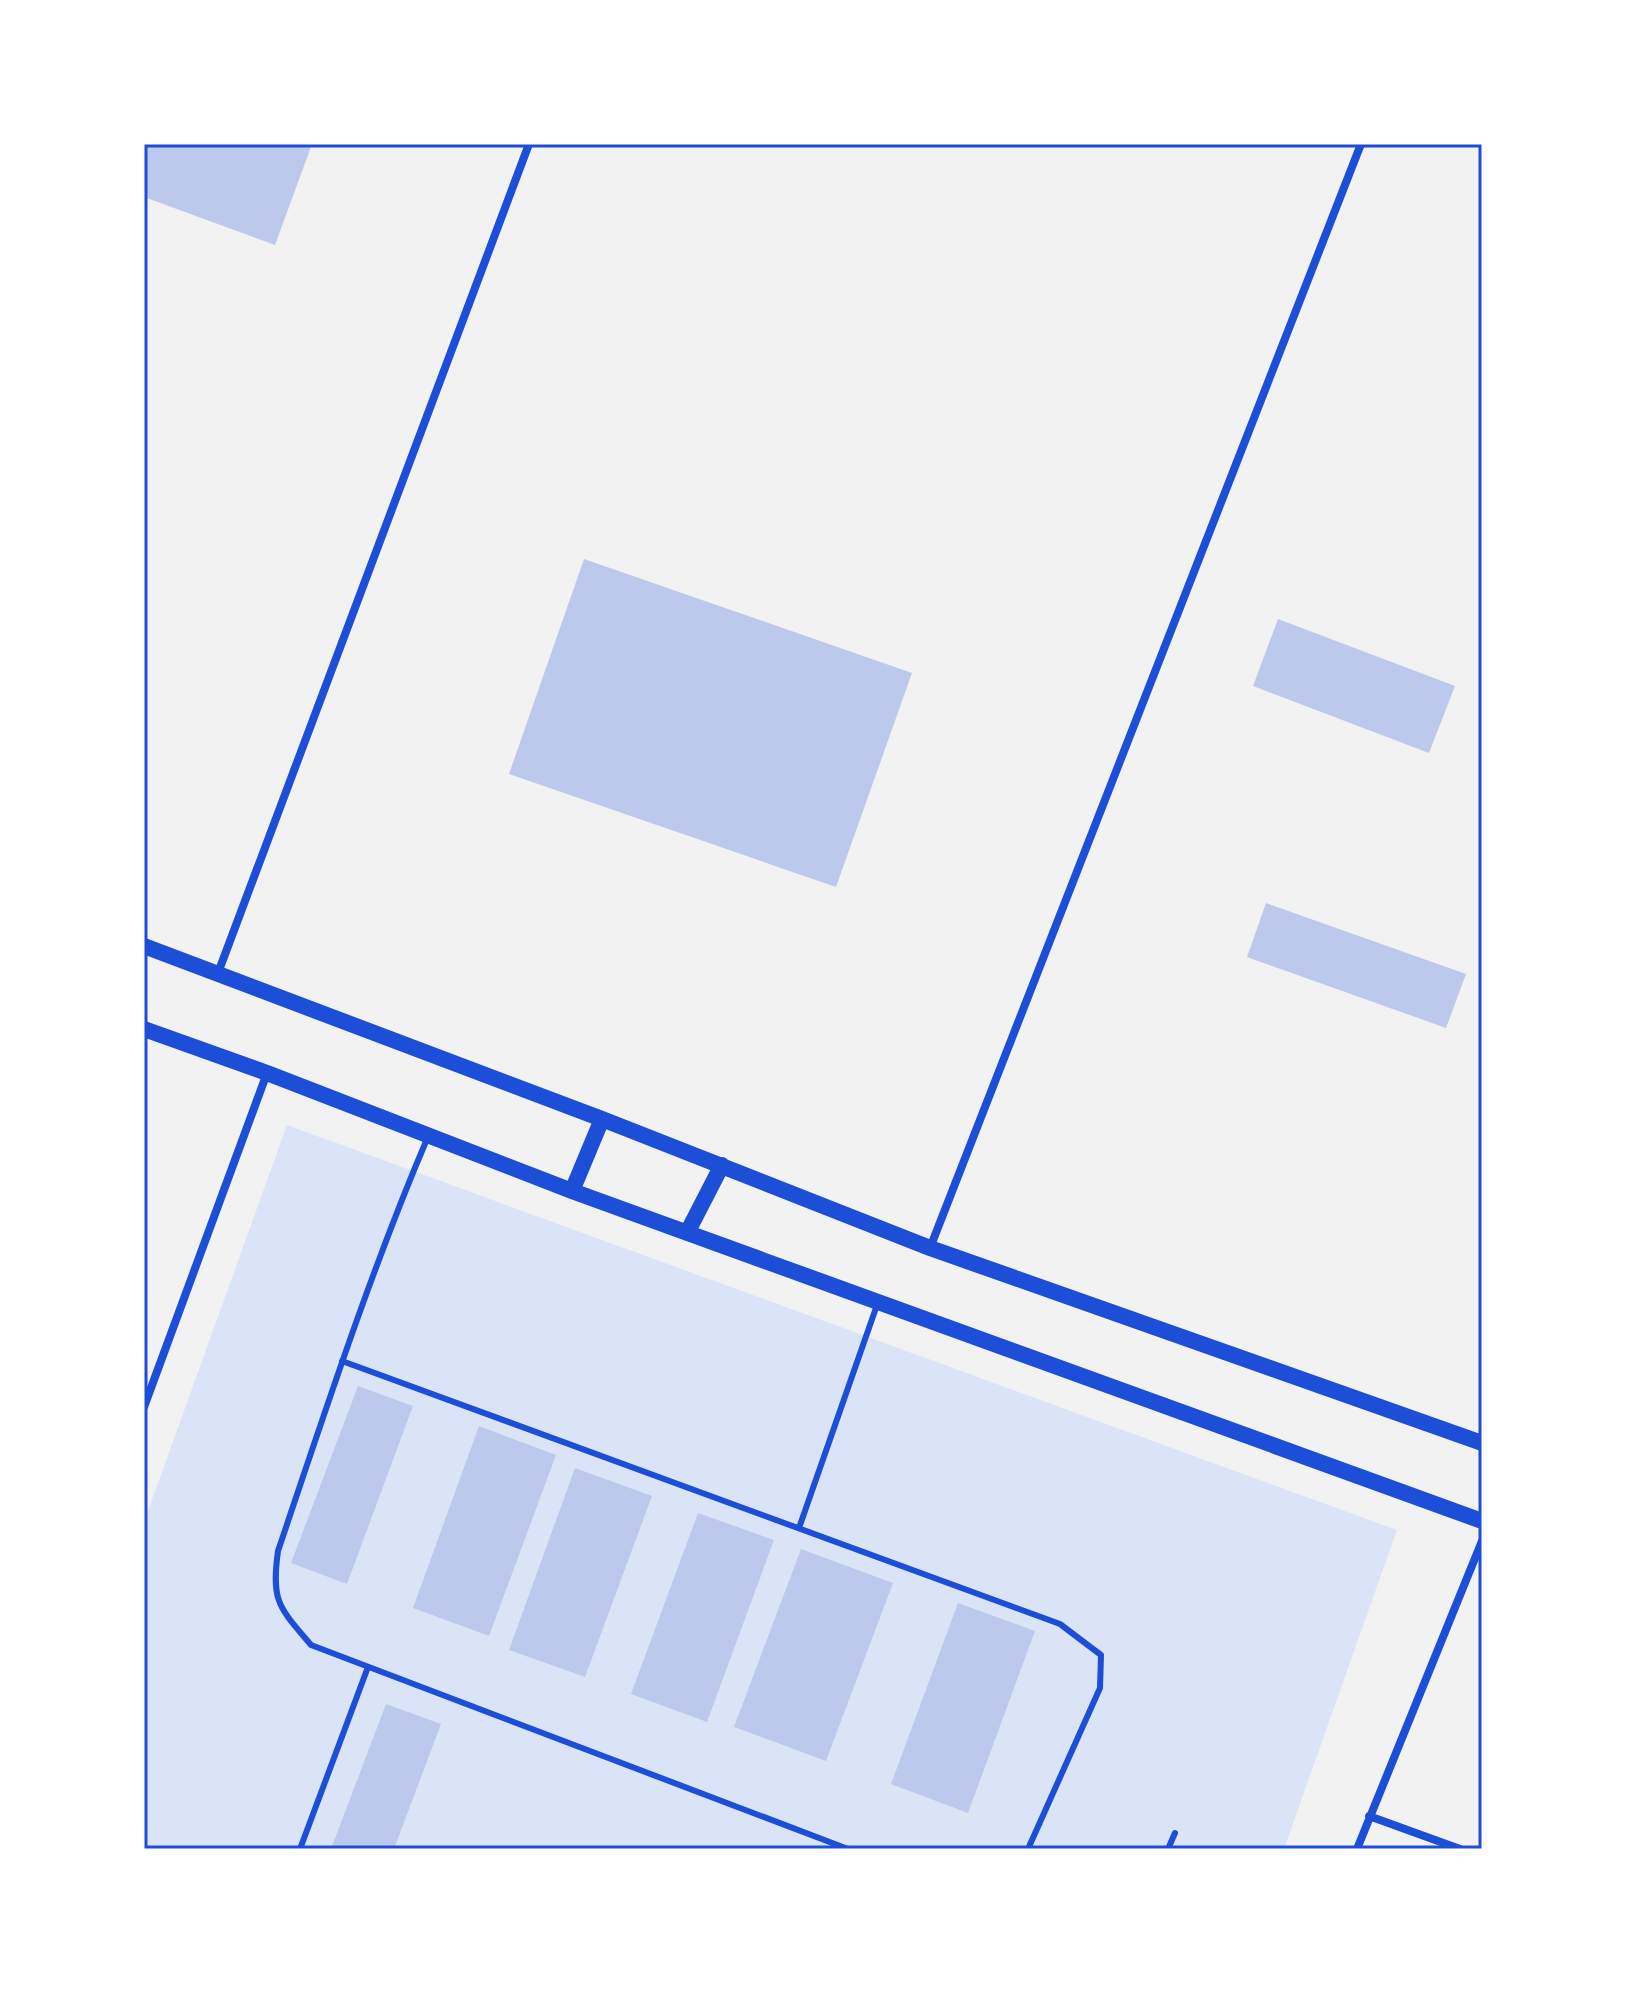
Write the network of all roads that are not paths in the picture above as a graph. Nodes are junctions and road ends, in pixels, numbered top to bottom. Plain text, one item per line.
1 (529, 144) edge
2 (1361, 144) edge
3 (144, 946) edge
4 (218, 974) junction
5 (144, 1029) edge
6 (267, 1073) junction
7 (602, 1119) junction
8 (428, 1135) junction
9 (722, 1165) junction
10 (572, 1191) junction
11 (687, 1233) junction
12 (930, 1248) junction
13 (878, 1302) junction
14 (342, 1361) junction
15 (144, 1407) edge
16 (1482, 1443) edge
17 (1482, 1521) edge
18 (799, 1528) junction
19 (1482, 1541) edge
20 (368, 1667) junction
21 (1369, 1816) junction
22 (1175, 1833) dead end
23 (300, 1849) edge
24 (848, 1849) edge
25 (1028, 1849) edge
26 (1168, 1849) edge
27 (1357, 1849) edge
28 (1460, 1849) edge

1 - 4 street
2 - 12 street
3 - 4 main road
4 - 7 main road
5 - 6 main road
6 - 8 main road
6 - 15 street
7 - 9 main road
7 - 10 main road
8 - 10 main road
8 - 14 lane
9 - 11 main road
9 - 12 main road
10 - 11 main road
11 - 13 main road
12 - 16 main road
13 - 17 main road
13 - 18 lane
14 - 18 lane
14 - 20 lane
18 - 25 lane
19 - 21 street
20 - 23 lane
20 - 24 lane
21 - 27 street
21 - 28 street
22 - 26 lane

